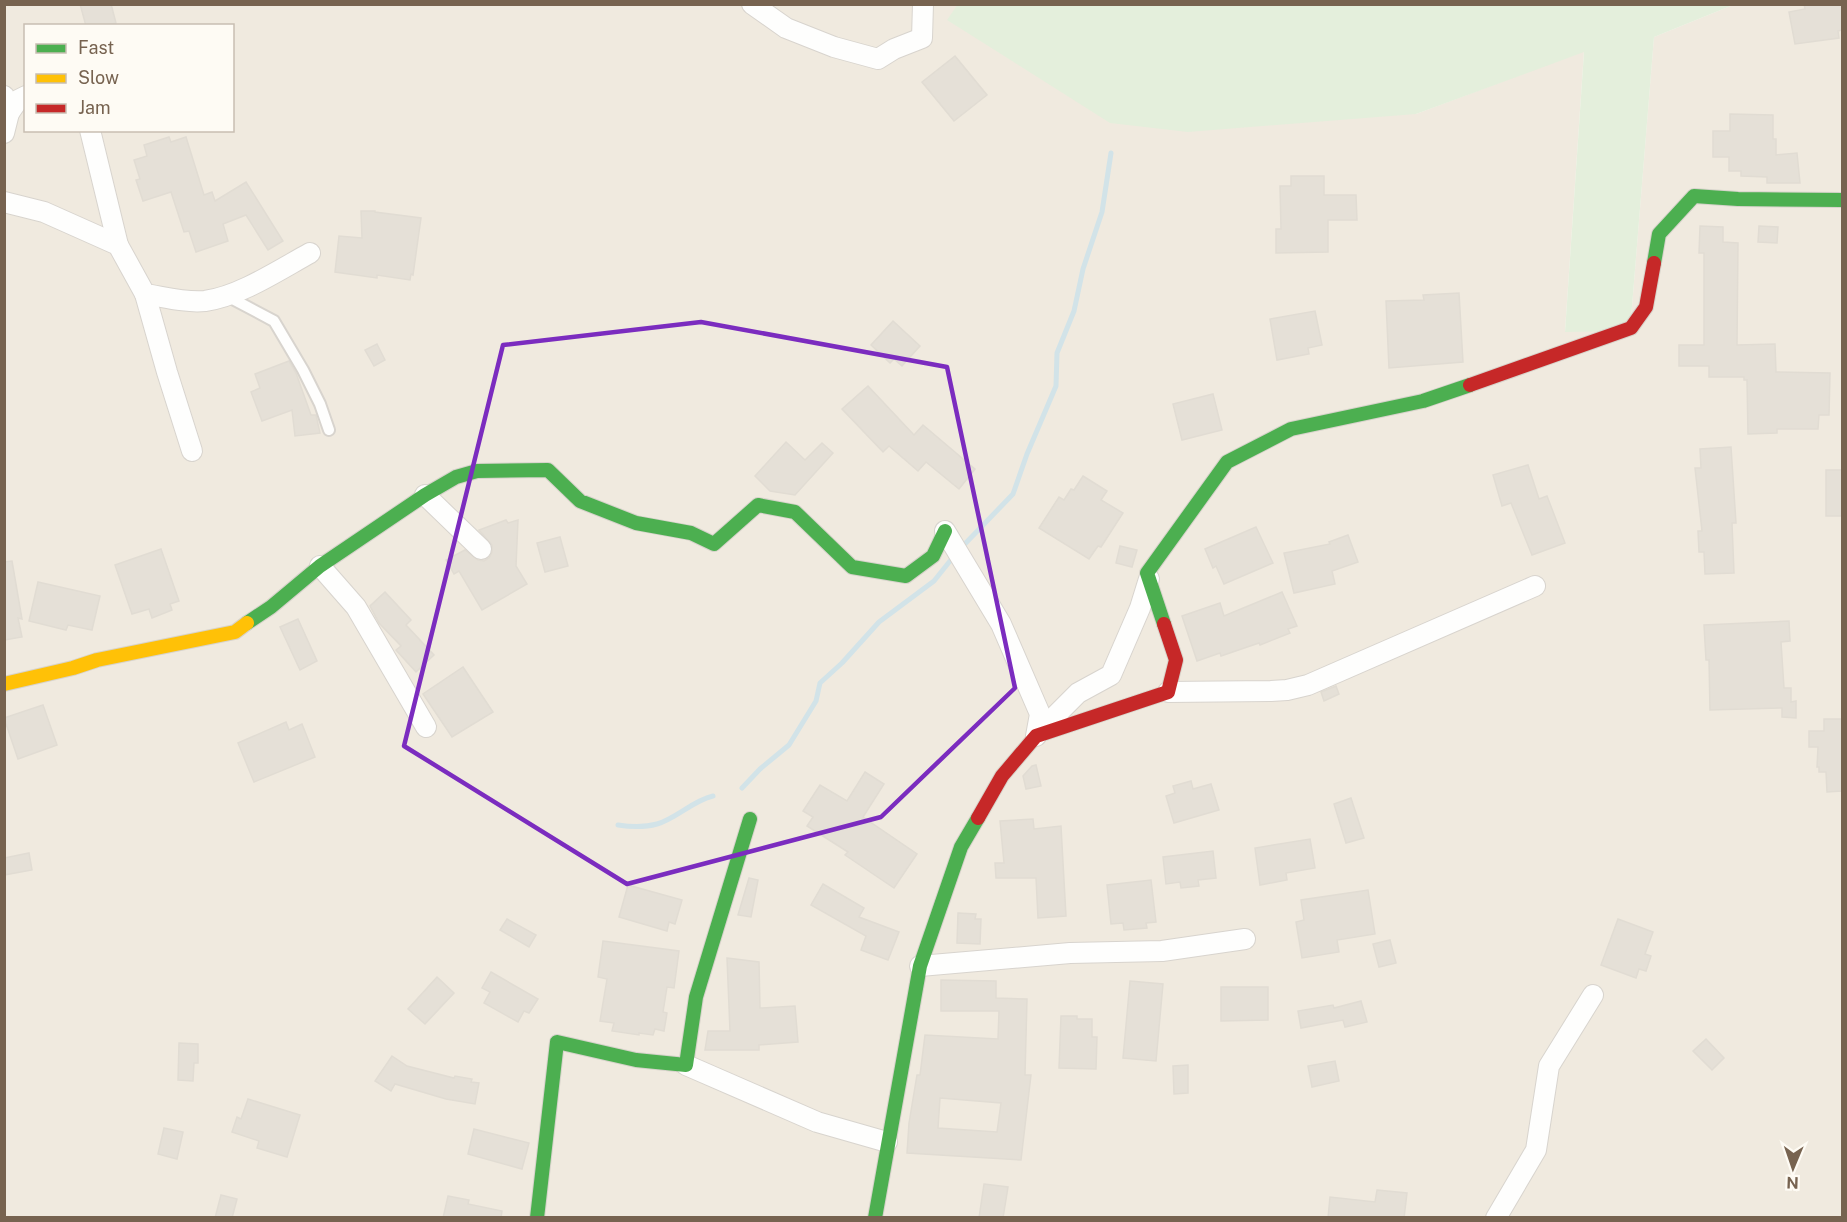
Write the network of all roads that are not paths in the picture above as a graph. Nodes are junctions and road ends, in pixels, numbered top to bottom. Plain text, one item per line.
1 (752, 4) edge
2 (923, 4) edge
3 (24, 97) edge
4 (6, 114) edge
5 (90, 132) edge
6 (1842, 200) edge
7 (4, 202) edge
8 (118, 245) junction
9 (310, 253) dead end
10 (145, 294) junction
11 (226, 296) junction
12 (329, 430) dead end
13 (192, 451) dead end
14 (424, 495) junction
15 (945, 531) joint
16 (481, 549) dead end
17 (320, 566) junction
18 (1149, 578) junction
19 (1535, 586) dead end
20 (4, 684) edge
21 (1168, 692) junction
22 (426, 728) dead end
23 (1036, 736) junction
24 (750, 819) dead end
25 (1245, 939) dead end
26 (920, 966) junction
27 (1593, 995) dead end
28 (686, 1065) junction
29 (887, 1142) junction
30 (537, 1218) edge
31 (875, 1218) edge
32 (1496, 1218) edge

1 - 2 street
3 - 4 street
5 - 8 street
6 - 18 street
7 - 8 street
8 - 10 street
9 - 11 street
10 - 11 street
10 - 13 street
11 - 12 lane
14 - 15 street
14 - 16 street
14 - 17 street
15 - 23 street
17 - 20 street
17 - 22 street
18 - 21 street
18 - 23 street
19 - 21 street
21 - 23 street
23 - 26 street
24 - 28 street
25 - 26 street
26 - 29 street
27 - 32 street
28 - 29 street
28 - 30 street
29 - 31 street

